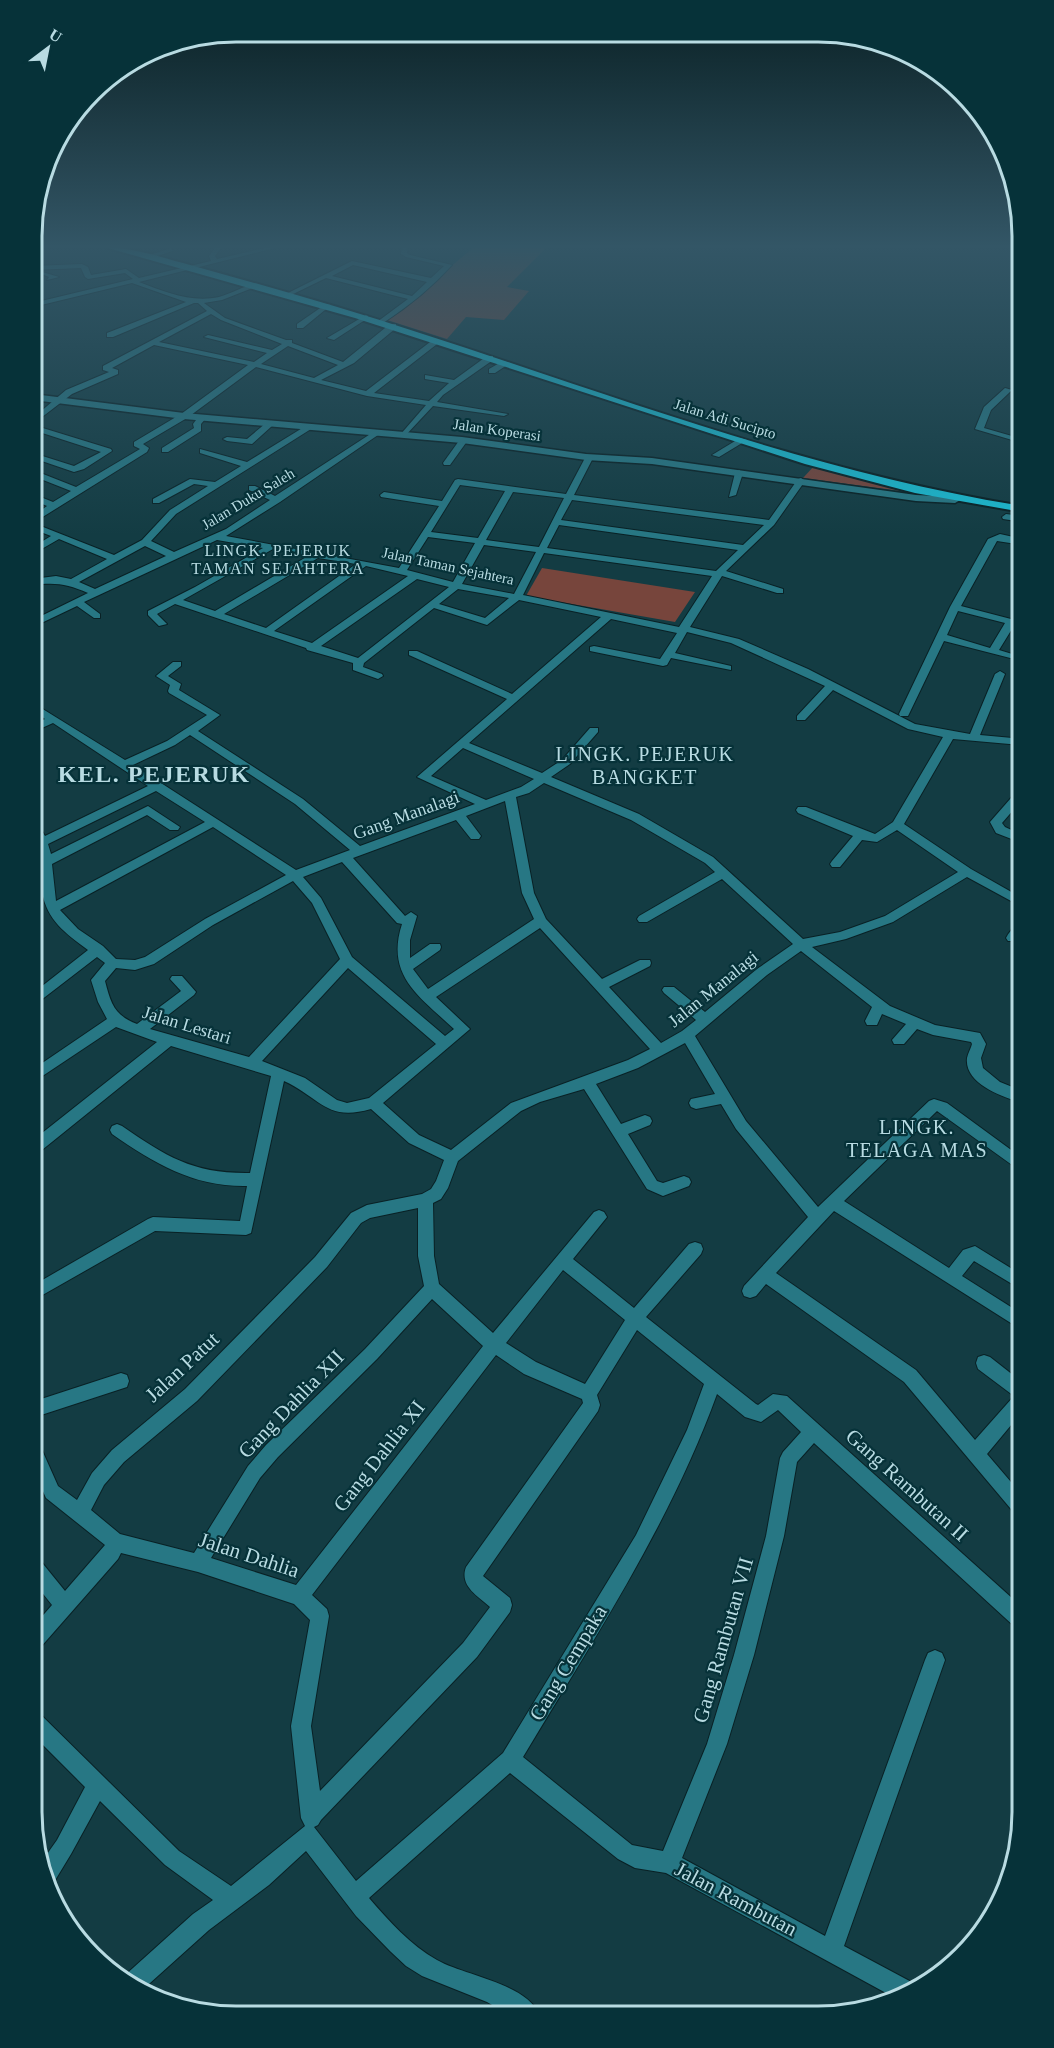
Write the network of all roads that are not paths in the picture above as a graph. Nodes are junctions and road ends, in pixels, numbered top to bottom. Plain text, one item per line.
1 (152, 344) edge
2 (156, 344) edge
3 (236, 344) edge
4 (286, 344) edge
5 (293, 344) edge
6 (372, 344) edge
7 (434, 344) edge
8 (445, 344) edge
9 (272, 352) junction
10 (490, 358) junction
11 (506, 363) junction
12 (253, 364) junction
13 (342, 364) junction
14 (492, 371) dead end
15 (428, 377) dead end
16 (315, 380) junction
17 (455, 382) junction
18 (1008, 390) dead end
19 (367, 394) junction
20 (42, 398) edge
21 (58, 400) junction
22 (430, 403) junction
23 (42, 414) edge
24 (504, 414) dead end
25 (184, 416) junction
26 (202, 418) junction
27 (269, 425) junction
28 (307, 429) junction
29 (42, 430) edge
30 (375, 433) junction
31 (404, 435) junction
32 (1012, 438) edge
33 (227, 440) dead end
34 (464, 440) junction
35 (743, 440) junction
36 (165, 450) dead end
37 (203, 451) dead end
38 (716, 455) dead end
39 (42, 458) edge
40 (589, 458) junction
41 (447, 463) dead end
42 (247, 465) junction
43 (740, 473) junction
44 (42, 476) edge
45 (801, 481) junction
46 (215, 485) junction
47 (252, 488) dead end
48 (510, 489) junction
49 (77, 490) junction
50 (917, 494) junction
51 (384, 495) dead end
52 (732, 495) dead end
53 (569, 496) junction
54 (277, 500) junction
55 (42, 501) edge
56 (156, 501) dead end
57 (444, 504) junction
58 (54, 506) junction
59 (1012, 508) edge
60 (42, 514) edge
61 (1006, 517) dead end
62 (1012, 518) edge
63 (558, 522) junction
64 (771, 523) junction
65 (42, 530) edge
66 (426, 534) junction
67 (58, 536) junction
68 (218, 537) junction
69 (1012, 540) edge
70 (481, 541) junction
71 (145, 542) junction
72 (42, 546) edge
73 (272, 546) junction
74 (747, 548) junction
75 (544, 549) junction
76 (315, 555) junction
77 (174, 556) junction
78 (113, 558) junction
79 (364, 563) junction
80 (402, 571) junction
81 (719, 573) junction
82 (416, 576) junction
83 (42, 581) edge
84 (72, 582) junction
85 (456, 585) junction
86 (780, 591) dead end
87 (94, 592) junction
88 (518, 597) junction
89 (77, 601) junction
90 (175, 601) junction
91 (433, 604) junction
92 (955, 607) junction
93 (97, 615) dead end
94 (216, 615) junction
95 (610, 615) junction
96 (42, 619) edge
97 (1011, 622) joint
98 (162, 624) dead end
99 (683, 630) junction
100 (266, 632) junction
101 (942, 637) junction
102 (311, 648) junction
103 (594, 649) dead end
104 (994, 650) junction
105 (413, 653) dead end
106 (668, 654) junction
107 (1012, 656) edge
108 (359, 662) junction
109 (177, 664) dead end
110 (727, 668) dead end
111 (1000, 674) dead end
112 (378, 676) dead end
113 (831, 686) junction
114 (515, 699) junction
115 (42, 712) edge
116 (904, 714) dead end
117 (801, 718) dead end
118 (52, 719) junction
119 (42, 724) edge
120 (594, 730) dead end
121 (191, 731) junction
122 (950, 735) junction
123 (974, 736) junction
124 (1012, 741) edge
125 (462, 744) junction
126 (126, 764) junction
127 (546, 778) junction
128 (157, 786) junction
129 (510, 797) junction
130 (486, 805) junction
131 (802, 810) dead end
132 (1012, 811) edge
133 (459, 815) junction
134 (214, 822) junction
135 (897, 825) junction
136 (174, 827) dead end
137 (1012, 834) edge
138 (475, 836) dead end
139 (859, 836) junction
140 (42, 842) joint
141 (358, 851) junction
142 (344, 856) junction
143 (45, 862) junction
144 (836, 864) dead end
145 (967, 872) junction
146 (722, 873) junction
147 (295, 875) junction
148 (48, 884) junction
149 (42, 887) edge
150 (1012, 896) edge
151 (52, 909) junction
152 (643, 918) dead end
153 (541, 921) junction
154 (802, 944) junction
155 (435, 947) dead end
156 (98, 950) junction
157 (345, 953) junction
158 (113, 963) junction
159 (645, 963) dead end
160 (405, 968) junction
161 (177, 979) dead end
162 (602, 985) junction
163 (669, 990) dead end
164 (42, 994) edge
165 (427, 996) junction
166 (879, 1006) junction
167 (116, 1020) junction
168 (706, 1020) junction
169 (872, 1021) dead end
170 (914, 1024) junction
171 (140, 1030) junction
172 (687, 1035) junction
173 (899, 1040) dead end
174 (168, 1041) junction
175 (444, 1044) junction
176 (660, 1051) junction
177 (252, 1063) junction
178 (42, 1071) edge
179 (279, 1072) junction
180 (587, 1082) junction
181 (1012, 1093) edge
182 (724, 1098) junction
183 (373, 1104) junction
184 (696, 1104) dead end
185 (645, 1121) dead end
186 (117, 1130) dead end
187 (618, 1132) junction
188 (42, 1142) edge
189 (452, 1157) junction
190 (1012, 1159) edge
191 (257, 1179) junction
192 (684, 1182) dead end
193 (425, 1200) junction
194 (834, 1203) junction
195 (599, 1217) dead end
196 (817, 1217) junction
197 (695, 1249) dead end
198 (562, 1260) junction
199 (764, 1274) junction
200 (1012, 1277) edge
201 (951, 1278) junction
202 (42, 1288) edge
203 (432, 1288) junction
204 (750, 1291) dead end
205 (636, 1317) junction
206 (1012, 1317) edge
207 (494, 1345) junction
208 (984, 1363) dead end
209 (714, 1380) junction
210 (121, 1381) dead end
211 (1012, 1384) edge
212 (588, 1394) junction
213 (42, 1407) edge
214 (1012, 1412) edge
215 (814, 1431) junction
216 (976, 1454) junction
217 (42, 1470) edge
218 (1012, 1497) edge
219 (80, 1513) junction
220 (116, 1542) junction
221 (198, 1563) junction
222 (42, 1578) edge
223 (300, 1596) junction
224 (64, 1605) junction
225 (1012, 1611) edge
226 (42, 1630) edge
227 (936, 1660) dead end
228 (42, 1730) edge
229 (510, 1760) junction
230 (98, 1784) junction
231 (310, 1825) junction
232 (669, 1863) junction
233 (51, 1868) edge
234 (355, 1896) junction
235 (232, 1900) junction
236 (831, 1950) junction
237 (138, 1979) edge
238 (900, 1988) edge
239 (518, 2006) edge

1 - 21 street
2 - 12 street
3 - 9 street
4 - 9 street
5 - 13 street
6 - 13 street
7 - 19 street
8 - 10 highway, Jalan Adi Sucipto
9 - 12 street
10 - 11 highway, Jalan Adi Sucipto
10 - 17 street
11 - 14 street
11 - 35 highway, Jalan Adi Sucipto
12 - 16 street
12 - 25 street
13 - 16 street
15 - 17 street
16 - 19 street
17 - 22 street
18 - 32 street
19 - 22 street
20 - 21 street, Jalan Koperasi
21 - 23 street
21 - 25 street, Jalan Koperasi
22 - 24 street
22 - 31 street
25 - 26 street, Jalan Koperasi
25 - 49 street
26 - 27 street, Jalan Koperasi
26 - 36 street
27 - 28 street, Jalan Koperasi
27 - 33 street
28 - 30 street, Jalan Koperasi
28 - 42 street
29 - 39 street
30 - 31 street, Jalan Koperasi
30 - 54 street, Jalan Duku Saleh
31 - 34 street, Jalan Koperasi
34 - 40 street, Jalan Koperasi
34 - 41 street
35 - 38 street
35 - 50 highway, Jalan Adi Sucipto
37 - 42 street
40 - 43 street, Jalan Koperasi
40 - 53 street, Jalan Taman Sejahtera
42 - 46 street
43 - 45 street, Jalan Koperasi
43 - 52 street
44 - 49 street
45 - 50 street, Jalan Koperasi
45 - 64 street
46 - 56 street
46 - 71 street
47 - 54 street
48 - 53 street
48 - 57 street
48 - 70 street
49 - 58 street
50 - 59 highway, Jalan Adi Sucipto
51 - 57 street
53 - 63 street, Jalan Taman Sejahtera
53 - 64 street
54 - 68 street, Jalan Duku Saleh
55 - 58 street
57 - 66 street
58 - 60 street
61 - 62 street
63 - 74 street
63 - 75 street, Jalan Taman Sejahtera
64 - 74 street
65 - 67 street
66 - 70 street
66 - 80 street
67 - 72 street
67 - 78 street
68 - 73 street, Jalan Taman Sejahtera
68 - 77 street, Jalan Duku Saleh
69 - 92 street
70 - 75 street
70 - 85 street
71 - 77 street
71 - 78 street
73 - 76 street, Jalan Taman Sejahtera
73 - 90 street
74 - 81 street
75 - 81 street
75 - 88 street, Jalan Taman Sejahtera
76 - 79 street, Jalan Taman Sejahtera
76 - 94 street
77 - 87 street, Jalan Duku Saleh
78 - 84 street
79 - 80 street, Jalan Taman Sejahtera
79 - 100 street
80 - 82 street, Jalan Taman Sejahtera
81 - 86 street
81 - 99 street
82 - 85 street, Jalan Taman Sejahtera
82 - 102 street
83 - 84 street
84 - 87 street
85 - 88 street, Jalan Taman Sejahtera
85 - 91 street
87 - 89 street, Jalan Duku Saleh
88 - 91 street
88 - 95 street
89 - 93 street
89 - 96 street, Jalan Duku Saleh
90 - 94 street
90 - 98 street
91 - 108 street
92 - 97 street
92 - 101 street
94 - 100 street
95 - 99 street
95 - 114 street
97 - 104 street
99 - 106 street
99 - 113 street
100 - 102 street
101 - 104 street
101 - 116 street
102 - 108 street
103 - 106 street
104 - 107 street
105 - 114 street
106 - 110 street
108 - 112 street
109 - 121 street
111 - 123 street
113 - 117 street
113 - 122 street
114 - 125 street
115 - 118 street
118 - 119 street
118 - 126 street
120 - 127 street, Gang Manalagi
121 - 126 street
121 - 141 street
122 - 123 street
122 - 135 street
123 - 124 street
125 - 127 street
125 - 130 street
126 - 128 street
127 - 129 street, Gang Manalagi
127 - 146 street
128 - 134 street
128 - 140 street
129 - 130 street, Gang Manalagi
129 - 153 street
130 - 133 street, Gang Manalagi
131 - 139 street
132 - 137 street
133 - 138 street
133 - 141 street, Gang Manalagi
134 - 147 street
134 - 151 street
135 - 139 street
135 - 145 street
136 - 143 street
139 - 144 street
140 - 143 street
141 - 142 street, Gang Manalagi
142 - 147 street, Gang Manalagi
142 - 160 street
143 - 148 street
145 - 150 street
145 - 154 street, Jalan Manalagi
146 - 152 street
146 - 154 street
147 - 157 street
147 - 158 street, Gang Manalagi
148 - 149 street
148 - 151 street
151 - 156 street
153 - 162 street
153 - 165 street
154 - 166 street
154 - 168 street, Jalan Manalagi
155 - 160 street
156 - 158 street
156 - 164 street
157 - 175 street
157 - 177 street
158 - 167 street, Jalan Lestari
159 - 162 street
160 - 165 street
161 - 171 street
162 - 176 street
163 - 168 street
165 - 175 street
166 - 169 street
166 - 170 street
167 - 171 street, Jalan Lestari
167 - 178 street
168 - 172 street, Jalan Manalagi
170 - 173 street
170 - 181 street
171 - 174 street, Jalan Lestari
172 - 176 street, Jalan Manalagi
172 - 182 street
174 - 177 street, Jalan Lestari
174 - 188 street
175 - 183 street
176 - 180 street, Jalan Manalagi
177 - 179 street, Jalan Lestari
179 - 183 street, Jalan Lestari
179 - 191 street
180 - 187 street
180 - 189 street, Jalan Manalagi
182 - 184 street
182 - 196 street
183 - 189 street
185 - 187 street
186 - 191 street
187 - 192 street
189 - 193 street
190 - 194 street
191 - 202 street
193 - 203 street
193 - 219 street, Jalan Patut
194 - 196 street
194 - 201 street
195 - 198 street, Gang Dahlia XI
196 - 199 street
197 - 205 street
198 - 205 street
198 - 207 street, Gang Dahlia XI
199 - 204 street
199 - 216 street
200 - 201 street
201 - 206 street
203 - 207 street
203 - 221 street, Gang Dahlia XII
205 - 209 street
205 - 212 street
207 - 212 street
207 - 223 street, Gang Dahlia XI
208 - 211 street
209 - 215 street, Gang Rambutan II
209 - 229 street, Gang Cempaka
210 - 213 street
212 - 231 street
214 - 216 street
215 - 225 street, Gang Rambutan II
215 - 232 street, Gang Rambutan VII
216 - 218 street
217 - 219 street
219 - 220 street
220 - 221 street, Jalan Dahlia
220 - 224 street
221 - 223 street, Jalan Dahlia
222 - 224 street
223 - 231 street, Jalan Dahlia
224 - 226 street
227 - 236 street
228 - 230 street
229 - 232 street, Jalan Rambutan
229 - 234 street, Gang Cempaka
230 - 233 street
230 - 235 street
231 - 234 street
231 - 235 street
232 - 236 street, Jalan Rambutan
234 - 239 street
235 - 237 street
236 - 238 street, Jalan Rambutan

